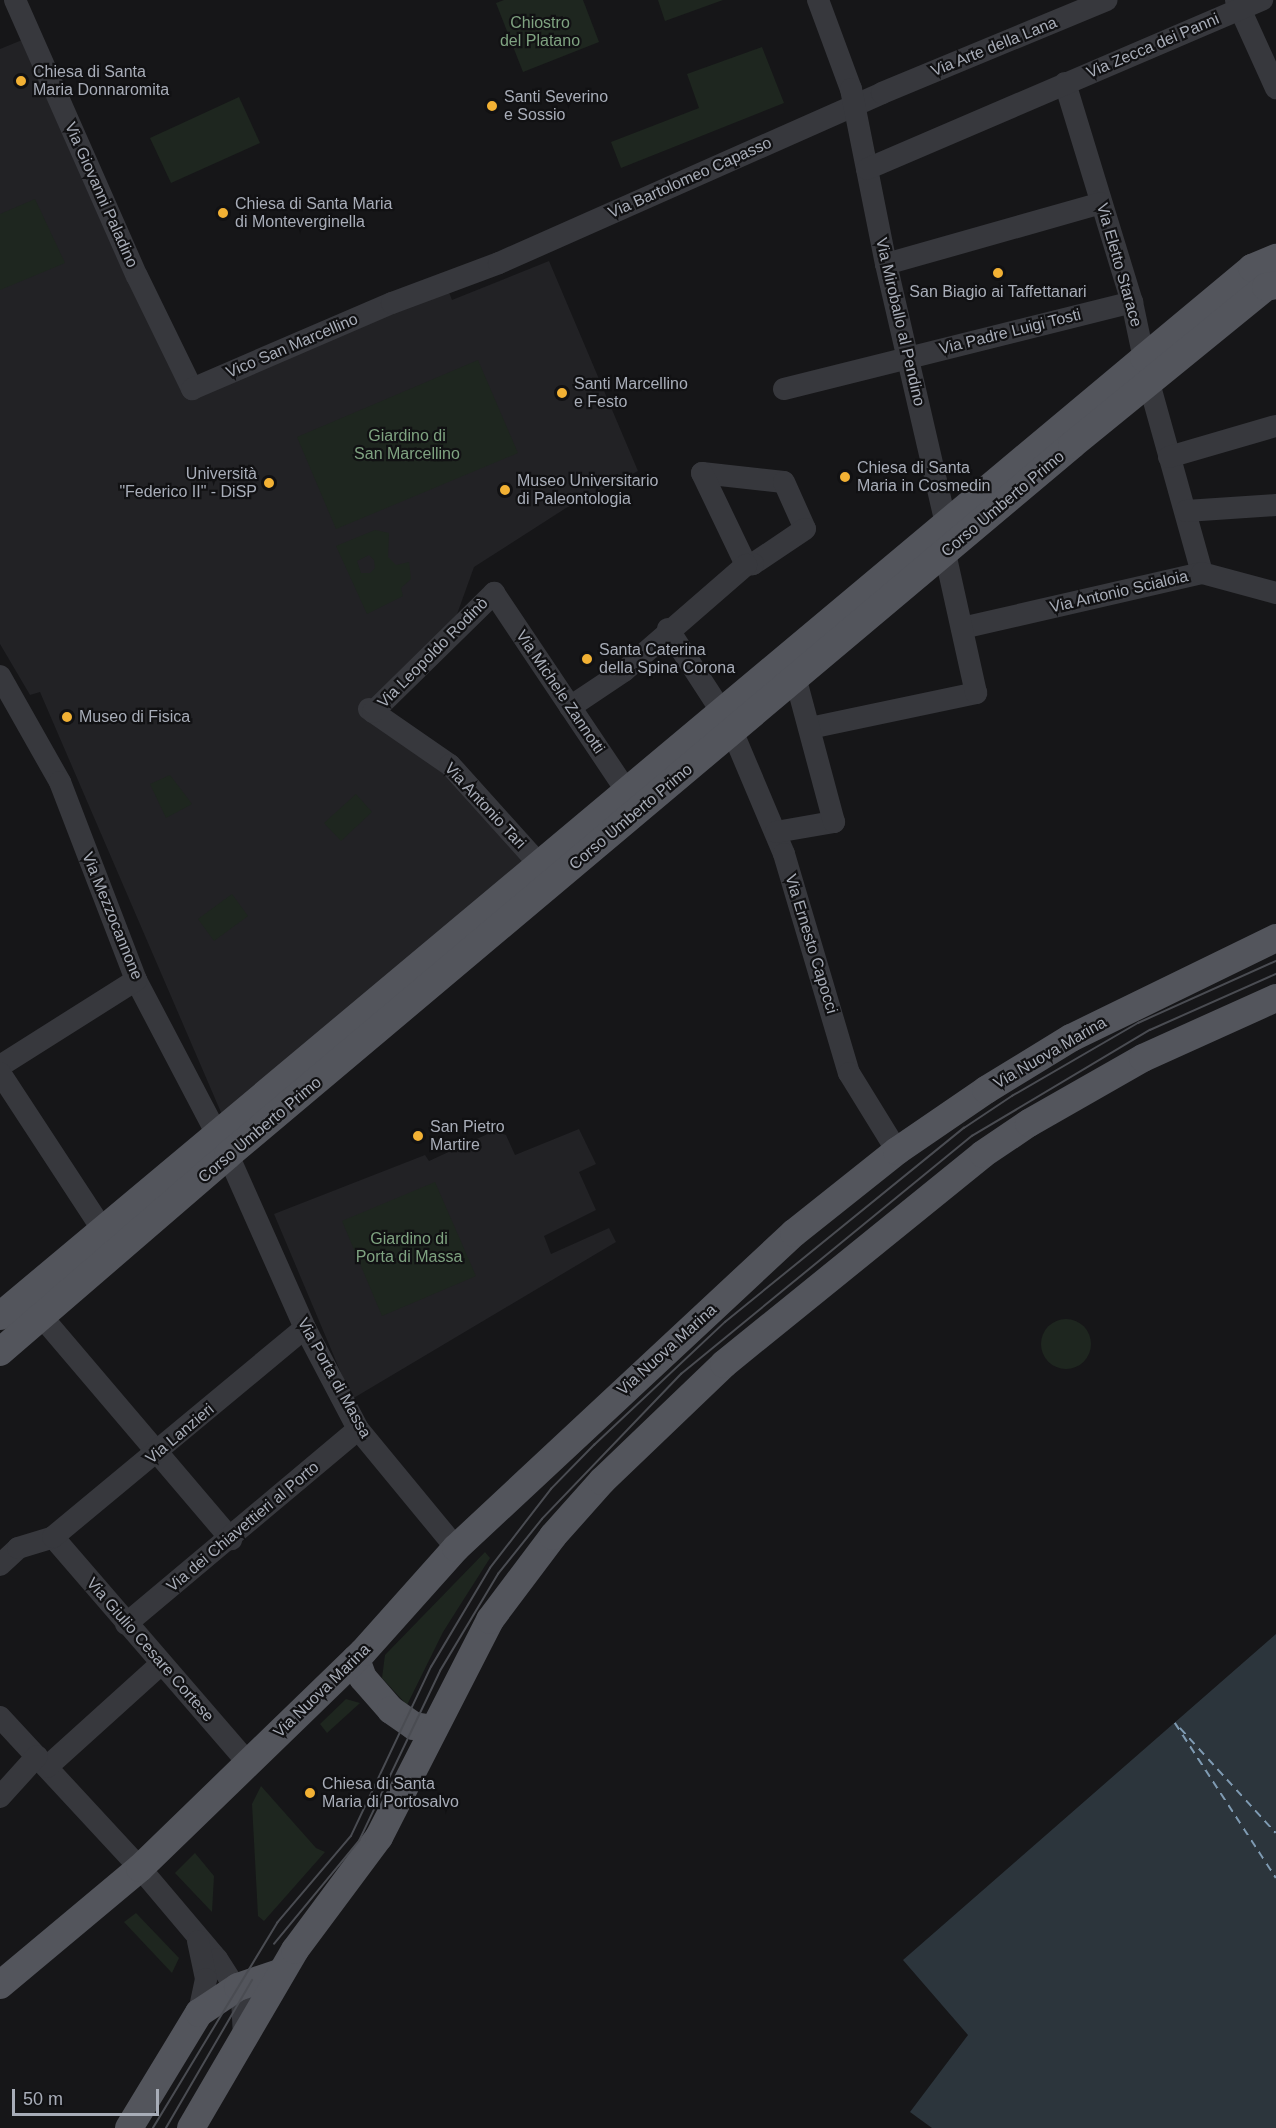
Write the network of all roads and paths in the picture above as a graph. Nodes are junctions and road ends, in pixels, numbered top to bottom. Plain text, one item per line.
1 (15, 0) edge
2 (818, 0) edge
3 (1107, 0) edge
4 (1262, 0) edge
5 (1238, 5) edge
6 (1065, 83) junction
7 (1276, 88) edge
8 (882, 93) joint
9 (848, 117) junction
10 (867, 169) junction
11 (1101, 203) junction
12 (886, 264) junction
13 (1268, 275) edge
14 (1132, 302) junction
15 (392, 303) joint
16 (909, 356) junction
17 (1146, 370) junction
18 (192, 389) joint
19 (783, 389) dead end
20 (1276, 426) edge
21 (1169, 457) junction
22 (1276, 505) edge
23 (1186, 511) junction
24 (946, 523) junction
25 (945, 553) junction
26 (746, 565) junction
27 (1202, 573) junction
28 (494, 593) joint
29 (1276, 593) edge
30 (962, 628) junction
31 (668, 629) junction
32 (0, 676) edge
33 (796, 680) junction
34 (570, 708) junction
35 (371, 711) joint
36 (727, 723) junction
37 (810, 728) junction
38 (627, 792) junction
39 (776, 832) junction
40 (540, 865) junction
41 (1276, 938) edge
42 (136, 980) junction
43 (1276, 998) edge
44 (0, 1066) edge
45 (0, 1073) edge
46 (222, 1145) junction
47 (897, 1151) junction
48 (257, 1221) joint
49 (102, 1229) junction
50 (0, 1316) edge
51 (42, 1317) junction
52 (305, 1328) junction
53 (0, 1352) edge
54 (358, 1429) junction
55 (158, 1452) junction
56 (53, 1537) junction
57 (231, 1539) junction
58 (456, 1548) junction
59 (0, 1565) edge
60 (126, 1624) junction
61 (356, 1659) junction
62 (161, 1664) junction
63 (0, 1717) edge
64 (434, 1729) junction
65 (42, 1762) junction
66 (248, 1763) junction
67 (0, 1797) edge
68 (140, 1868) junction
69 (196, 1935) junction
70 (282, 1972) junction
71 (0, 1985) edge
72 (238, 1988) junction
73 (199, 2013) junction
74 (244, 2039) junction
75 (129, 2128) edge
76 (191, 2128) edge

1 - 18 street, Via Giovanni Paladino
2 - 9 street, Via Miroballo al Pendino
3 - 8 street, Via Arte della Lana
4 - 5 street, Via Zecca dei Panni
5 - 6 street, Via Zecca dei Panni
5 - 7 street
6 - 10 street, Via Zecca dei Panni
6 - 11 street, Via Eletto Starace
8 - 9 street, Via Bartolomeo Capasso
9 - 10 street, Via Miroballo al Pendino
9 - 15 street, Via Bartolomeo Capasso
10 - 12 street, Via Miroballo al Pendino
11 - 12 street
11 - 14 street, Via Eletto Starace
12 - 16 street, Via Miroballo al Pendino
13 - 17 main road, Corso Umberto Primo
14 - 16 street, Via Padre Luigi Tosti
14 - 17 street, Via Eletto Starace
15 - 18 street, Vico San Marcellino
16 - 19 street, Via Padre Luigi Tosti
16 - 24 street, Via Miroballo al Pendino
17 - 21 street, Via Eletto Starace
17 - 24 main road, Corso Umberto Primo
17 - 25 main road, Corso Umberto Primo
20 - 21 street
21 - 23 street, Via Eletto Starace
22 - 23 street
23 - 27 street, Via Eletto Starace
24 - 36 main road, Corso Umberto Primo
25 - 30 street
25 - 33 main road, Corso Umberto Primo
26 - 26 street
26 - 31 street
27 - 29 street, Via Antonio Scialoia
27 - 30 street, Via Antonio Scialoia
28 - 34 street, Via Michele Zannotti
28 - 35 street, Via Leopoldo Rodinò
30 - 37 street
31 - 34 street
31 - 36 street, Via Ernesto Capocci
32 - 42 street, Via Mezzocannone
33 - 36 main road, Corso Umberto Primo
33 - 37 street
34 - 38 street, Via Michele Zannotti
35 - 40 street, Via Antonio Tari
36 - 38 main road, Corso Umberto Primo
36 - 39 street, Via Ernesto Capocci
36 - 46 main road, Corso Umberto Primo
37 - 39 street
38 - 40 main road, Corso Umberto Primo
39 - 47 street, Via Ernesto Capocci
40 - 46 main road, Corso Umberto Primo
41 - 47 main road, Via Nuova Marina
42 - 44 street
42 - 46 street, Via Mezzocannone
43 - 64 main road
45 - 49 street
46 - 48 street, Via Mezzocannone
46 - 49 main road, Corso Umberto Primo
46 - 51 main road, Corso Umberto Primo
47 - 58 main road, Via Nuova Marina
48 - 52 street, Via Porta di Massa
49 - 50 main road, Corso Umberto Primo
51 - 53 main road, Corso Umberto Primo
51 - 55 street
52 - 54 street, Via Porta di Massa
52 - 55 street, Via Lanzieri
54 - 57 street, Via dei Chiavettieri al Porto
54 - 58 street, Via Porta di Massa
55 - 56 street, Via Lanzieri
55 - 57 street
56 - 59 street
56 - 60 street, Via Giulio Cesare Cortese
57 - 60 street, Via dei Chiavettieri al Porto
58 - 61 main road, Via Nuova Marina
60 - 62 street, Via Giulio Cesare Cortese
61 - 64 main road
61 - 66 main road, Via Nuova Marina
62 - 65 street
62 - 66 street, Via Giulio Cesare Cortese
63 - 65 street
64 - 70 main road
65 - 67 street
65 - 68 street
66 - 68 main road, Via Nuova Marina
68 - 69 street
68 - 71 main road, Via Nuova Marina
69 - 72 street
69 - 73 street
70 - 72 main road
70 - 74 main road
72 - 73 main road
72 - 74 street
73 - 75 main road
74 - 76 main road

